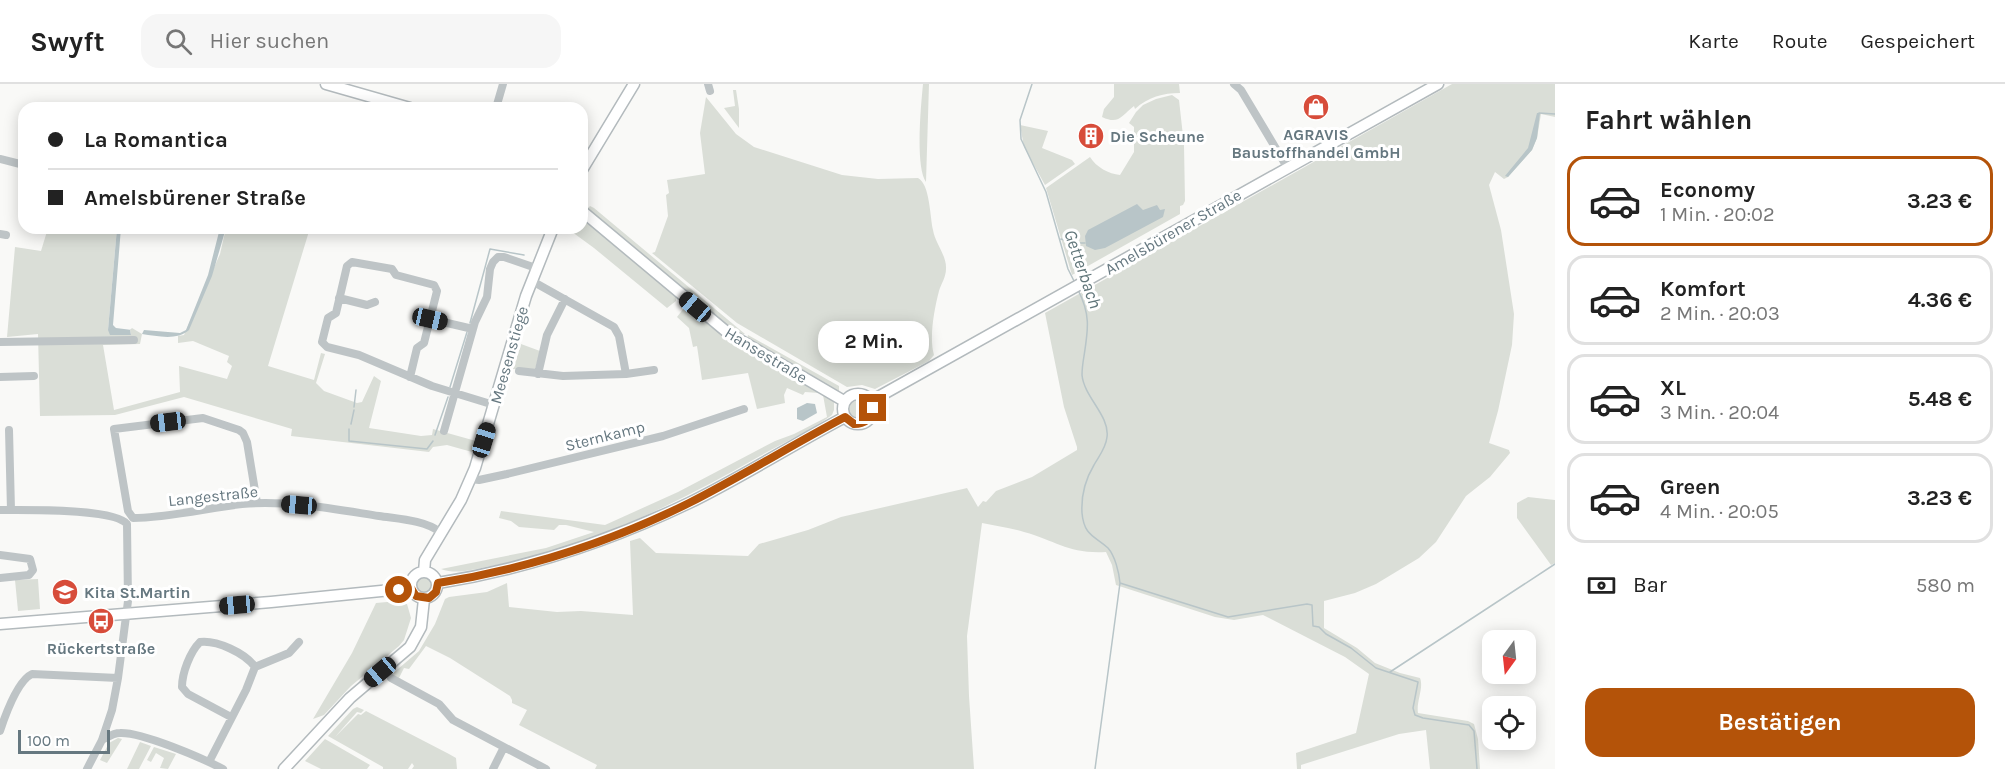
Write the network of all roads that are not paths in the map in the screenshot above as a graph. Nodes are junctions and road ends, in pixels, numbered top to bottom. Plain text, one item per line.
1 (326, 84) edge
2 (503, 84) edge
3 (634, 84) edge
4 (1234, 84) edge
5 (1438, 84) edge
6 (389, 102) edge
7 (498, 102) edge
8 (0, 159) edge
9 (588, 161) edge
10 (18, 164) edge
11 (1287, 167) junction
12 (588, 216) edge
13 (550, 234) edge
14 (536, 268) junction
15 (531, 281) junction
16 (339, 298) junction
17 (565, 299) junction
18 (375, 302) dead end
19 (430, 319) junction
20 (473, 328) junction
21 (134, 340) dead end
22 (0, 342) edge
23 (654, 370) dead end
24 (519, 371) dead end
25 (538, 374) junction
26 (626, 374) junction
27 (34, 376) dead end
28 (0, 377) edge
29 (410, 377) junction
30 (454, 394) junction
31 (844, 401) junction
32 (871, 401) junction
33 (494, 405) junction
34 (744, 409) dead end
35 (845, 417) junction
36 (9, 430) dead end
37 (444, 431) dead end
38 (471, 479) junction
39 (257, 503) junction
40 (0, 510) edge
41 (11, 510) junction
42 (128, 518) junction
43 (440, 532) junction
44 (0, 555) edge
45 (424, 572) junction
46 (0, 578) edge
47 (438, 583) junction
48 (411, 588) junction
49 (424, 599) junction
50 (126, 615) junction
51 (0, 624) edge
52 (299, 642) dead end
53 (255, 667) junction
54 (118, 678) junction
55 (391, 678) dead end
56 (231, 717) junction
57 (0, 731) edge
58 (102, 740) junction
59 (504, 747) junction
60 (209, 762) junction
61 (87, 769) edge
62 (223, 769) edge
63 (284, 769) edge
64 (493, 769) edge
65 (546, 769) edge

1 - 6 street
2 - 7 street
3 - 9 street
4 - 11 street
5 - 11 street, Amelsbürener Straße
8 - 10 street
11 - 32 street, Amelsbürener Straße
12 - 31 street, Hansestraße
13 - 14 street, Meesenstiege
14 - 15 street, Meesenstiege
14 - 20 street
15 - 17 street
15 - 33 street, Meesenstiege
16 - 18 street
16 - 19 street
16 - 29 street
17 - 25 street
17 - 26 street
19 - 20 street
19 - 29 street
20 - 30 street
21 - 22 street
23 - 26 street
24 - 25 street
25 - 26 street
27 - 28 street
29 - 30 street
30 - 33 street
30 - 37 street
31 - 32 street
31 - 35 street
32 - 35 street
33 - 38 street, Meesenstiege
34 - 38 street, Sternkamp
35 - 47 street
36 - 41 street
38 - 43 street, Meesenstiege
39 - 42 street, Langestraße
39 - 42 street
39 - 43 street, Langestraße
40 - 41 street, Langestraße
41 - 42 street, Langestraße
42 - 50 street
43 - 45 street, Meesenstiege
44 - 46 street
45 - 47 street
45 - 48 street
47 - 49 street
48 - 49 street
48 - 50 street
49 - 63 street
50 - 51 street
50 - 54 street
52 - 53 street
53 - 56 street
53 - 56 street
54 - 57 street
54 - 58 street
55 - 59 street
56 - 60 street
58 - 60 street
58 - 61 street
59 - 64 street
59 - 65 street
60 - 62 street

